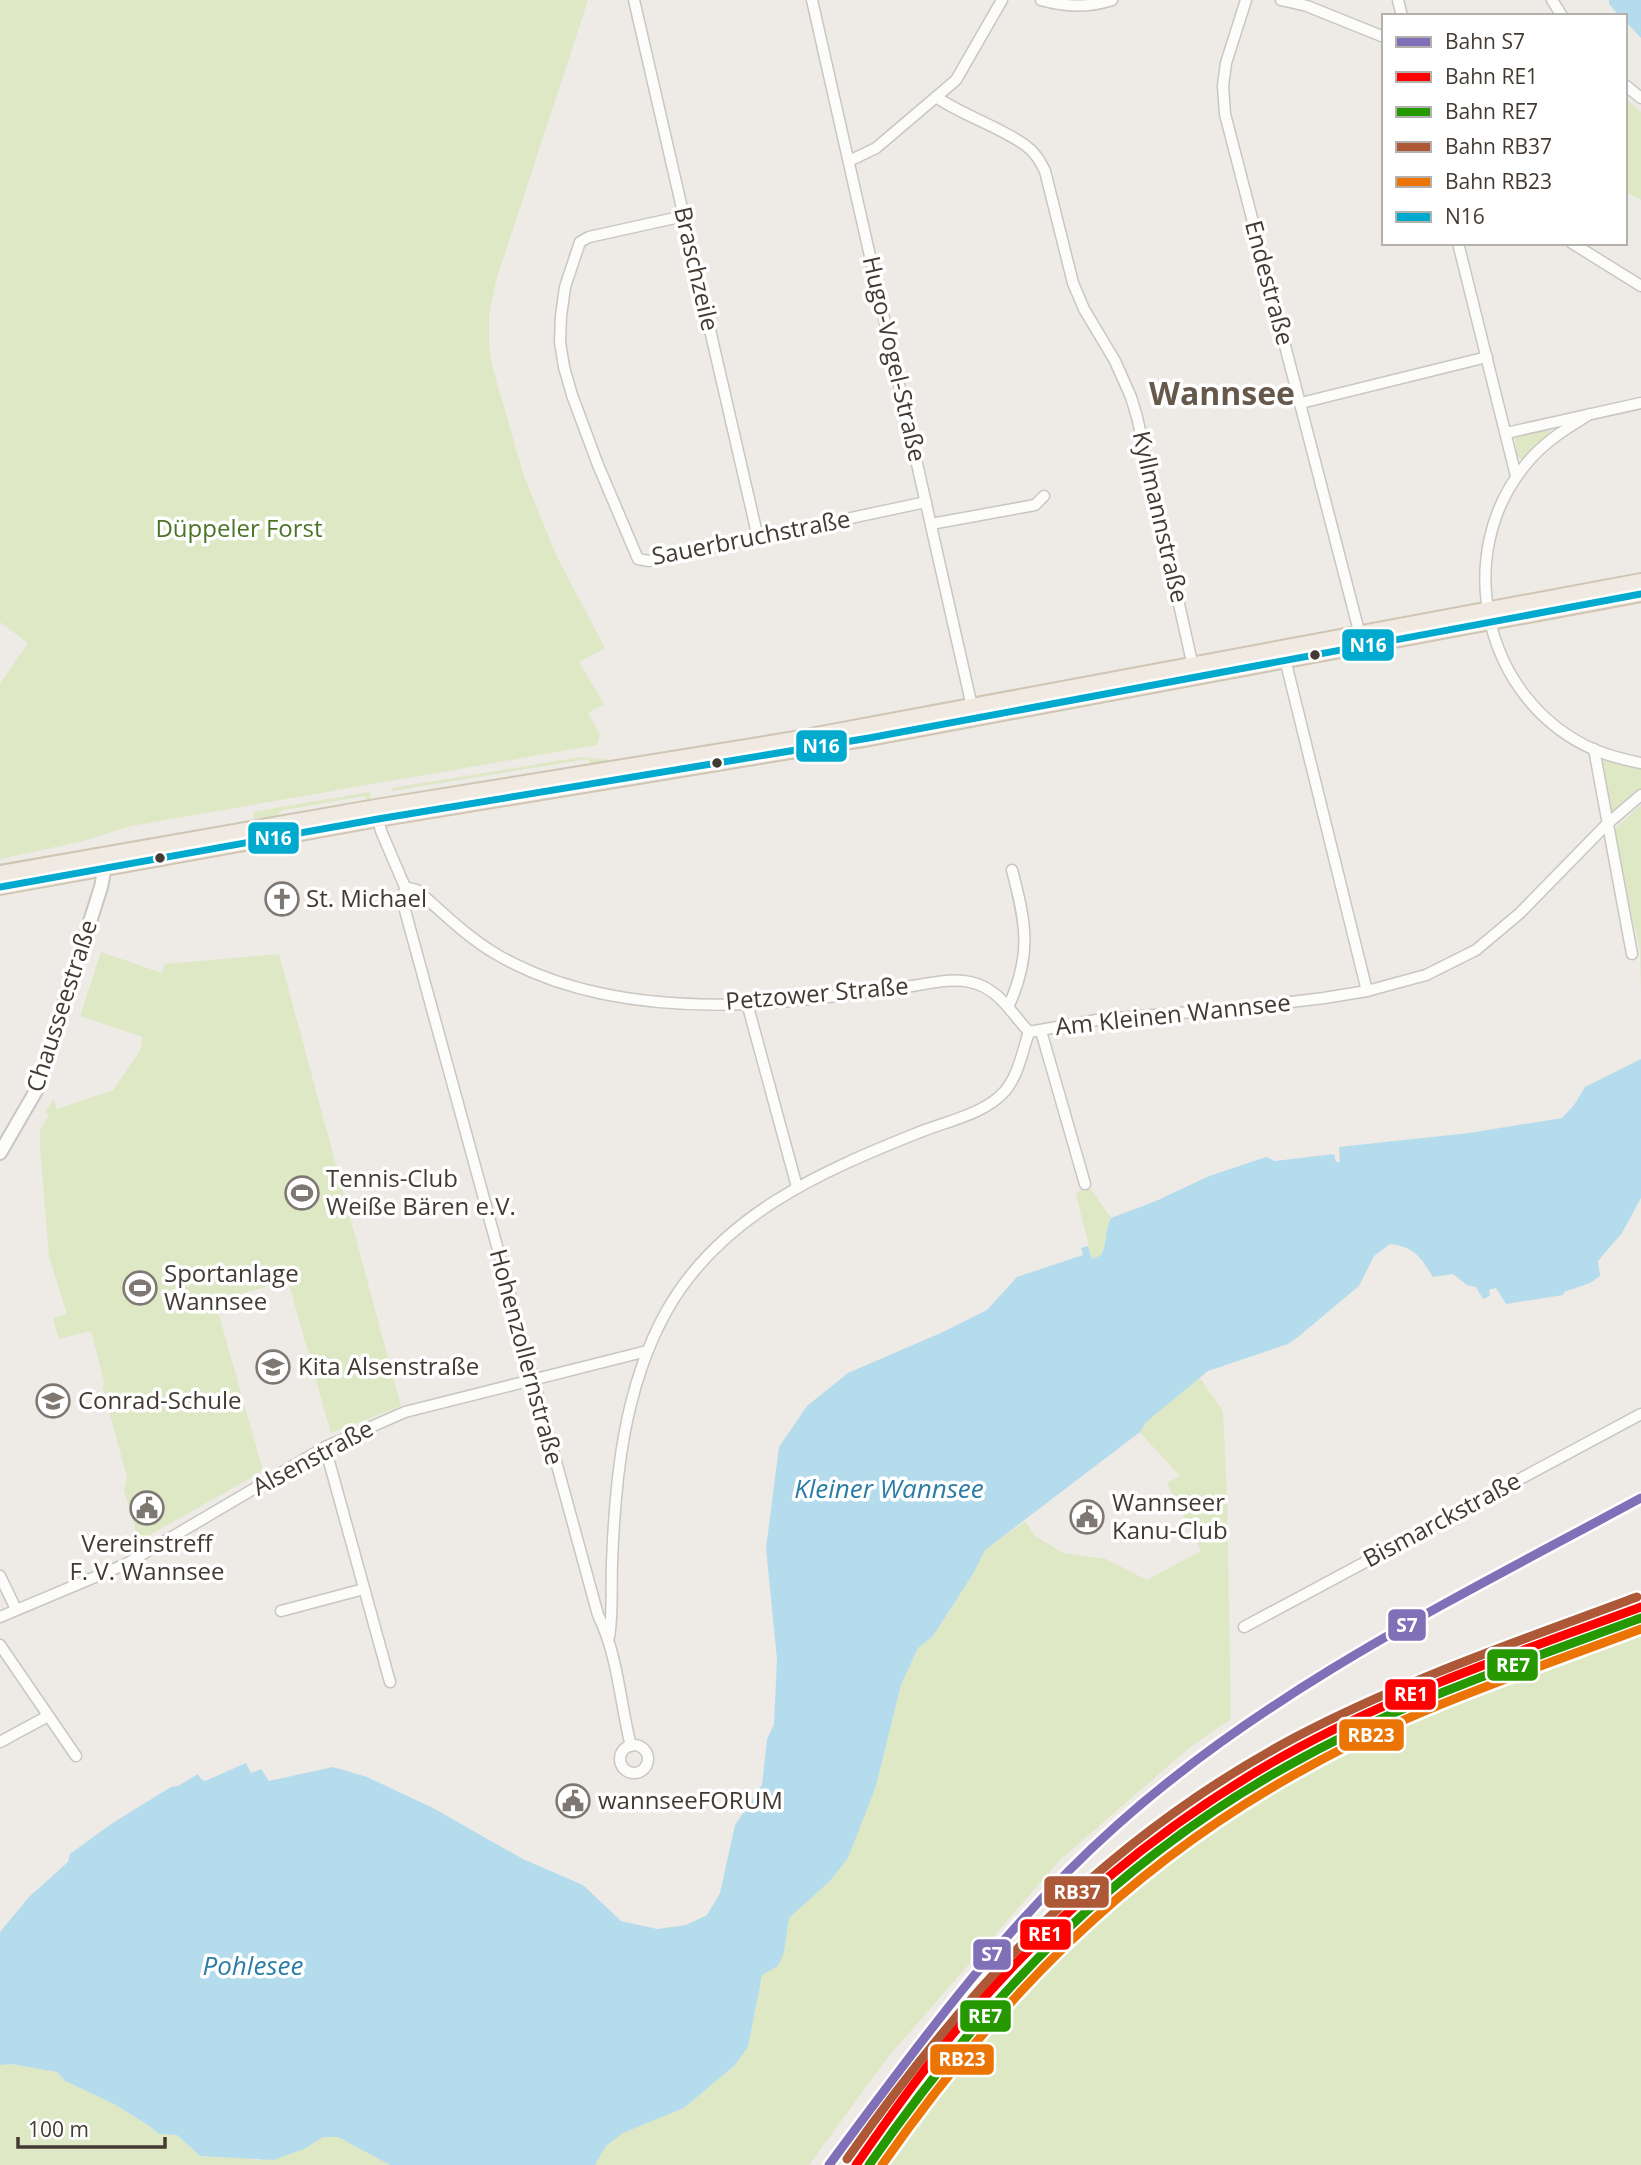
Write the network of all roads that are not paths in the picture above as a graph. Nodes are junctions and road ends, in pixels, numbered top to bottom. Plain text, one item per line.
1 (634, 0) edge
2 (812, 0) edge
3 (1002, 0) edge
4 (1041, 0) edge
5 (1112, 0) edge
6 (1246, 0) edge
7 (1281, 0) edge
8 (1382, 36) edge
9 (1627, 87) edge
10 (936, 97) junction
11 (1641, 98) edge
12 (849, 161) junction
13 (684, 216) junction
14 (1459, 245) edge
15 (1575, 245) edge
16 (1641, 286) edge
17 (1487, 357) junction
18 (1301, 403) junction
19 (1641, 403) edge
20 (1590, 414) junction
21 (1506, 433) junction
22 (1517, 476) junction
23 (1044, 496) dead end
24 (926, 502) junction
25 (931, 524) junction
26 (758, 538) junction
27 (1641, 581) edge
28 (1641, 594) edge
29 (1488, 616) junction
30 (1361, 640) junction
31 (1284, 654) junction
32 (1194, 671) junction
33 (973, 712) junction
34 (1594, 749) junction
35 (1641, 763) edge
36 (1641, 795) edge
37 (377, 813) junction
38 (1606, 825) junction
39 (106, 861) junction
40 (1012, 870) dead end
41 (0, 873) edge
42 (0, 887) edge
43 (405, 887) junction
44 (1632, 954) dead end
45 (1367, 991) junction
46 (747, 1003) junction
47 (1009, 1005) junction
48 (1041, 1031) junction
49 (1029, 1032) junction
50 (0, 1153) edge
51 (1085, 1184) dead end
52 (797, 1187) junction
53 (647, 1351) junction
54 (532, 1380) junction
55 (1641, 1414) edge
56 (325, 1447) junction
57 (0, 1576) edge
58 (364, 1589) junction
59 (16, 1609) junction
60 (281, 1611) dead end
61 (0, 1617) edge
62 (1244, 1627) dead end
63 (609, 1637) junction
64 (0, 1645) edge
65 (390, 1682) dead end
66 (48, 1716) junction
67 (0, 1742) edge
68 (631, 1746) dead end
69 (76, 1756) dead end

1 - 13 street, Braschzeile
2 - 12 street, Hugo-Vogel-Straße
3 - 10 street
4 - 5 street
6 - 18 street, Endestraße
7 - 8 street
9 - 11 street
10 - 12 street
10 - 32 street, Kyllmannstraße
12 - 24 street, Hugo-Vogel-Straße
13 - 26 street, Braschzeile
13 - 26 street, Sauerbruchstraße
14 - 17 street
15 - 16 street
17 - 18 street
17 - 21 street
18 - 30 street, Endestraße
19 - 20 street
20 - 21 street
20 - 22 street
21 - 22 street
22 - 29 street
23 - 25 street
24 - 25 street, Hugo-Vogel-Straße
24 - 26 street, Sauerbruchstraße
25 - 33 street, Hugo-Vogel-Straße
27 - 29 main road
28 - 29 main road
29 - 30 main road
29 - 34 street
30 - 31 main road
31 - 32 main road
31 - 45 street
32 - 33 main road
33 - 37 main road
34 - 35 street
34 - 38 street
36 - 38 street, Am Kleinen Wannsee
37 - 39 main road
37 - 43 street, Hohenzollernstraße
38 - 44 street
38 - 45 street, Am Kleinen Wannsee
39 - 41 main road
39 - 42 main road
39 - 50 street, Chausseestraße
40 - 47 street
43 - 46 street, Petzower Straße
43 - 54 street, Hohenzollernstraße
45 - 48 street, Am Kleinen Wannsee
46 - 47 street, Petzower Straße
46 - 52 street
47 - 49 street, Petzower Straße
48 - 49 street, Am Kleinen Wannsee
48 - 51 street
49 - 52 street, Am Kleinen Wannsee
52 - 53 street, Am Kleinen Wannsee
53 - 54 street, Alsenstraße
53 - 63 street, Am Kleinen Wannsee
54 - 56 street, Alsenstraße
54 - 63 street, Hohenzollernstraße
55 - 62 street, Bismarckstraße
56 - 58 street
56 - 59 street, Alsenstraße
57 - 59 street
58 - 60 street
58 - 65 street
59 - 61 street, Alsenstraße
63 - 68 street, Hohenzollernstraße
64 - 66 street
66 - 67 street
66 - 69 street

